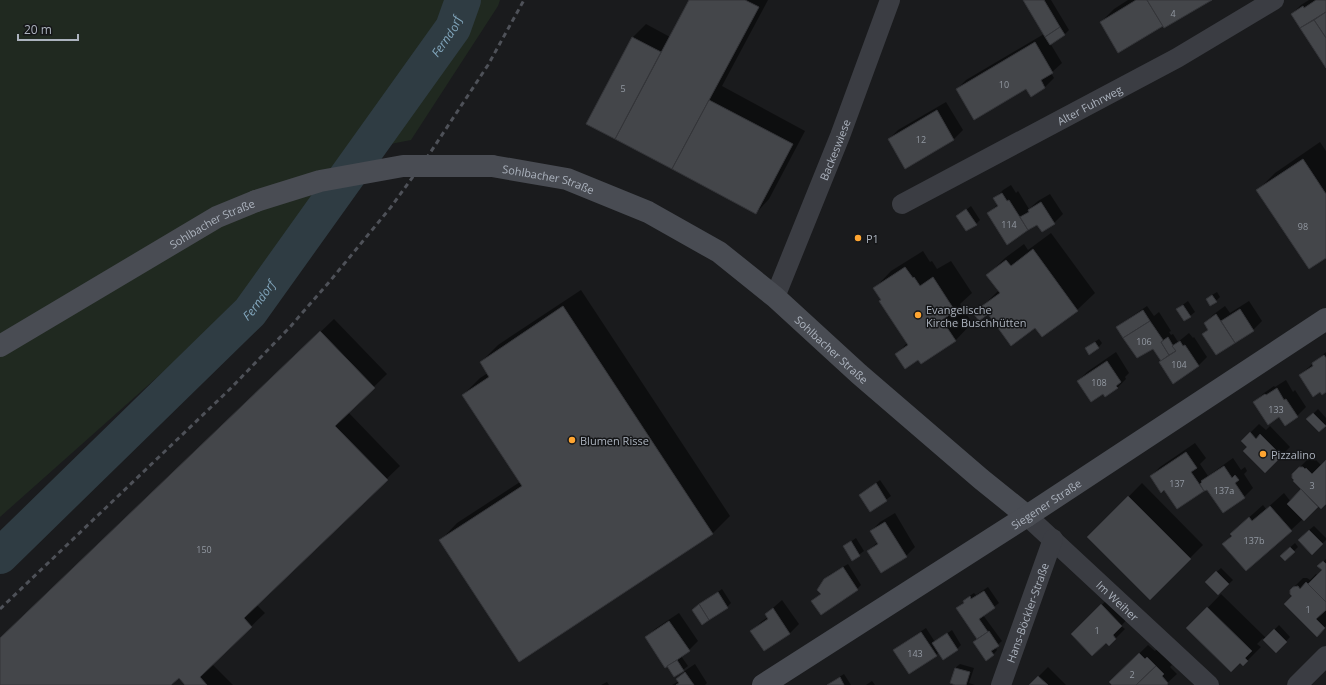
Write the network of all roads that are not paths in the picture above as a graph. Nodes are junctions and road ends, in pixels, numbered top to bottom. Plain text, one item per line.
1 (890, 0) edge
2 (1274, 0) edge
3 (902, 204) dead end
4 (775, 297) junction
5 (1326, 319) edge
6 (0, 346) edge
7 (1027, 516) junction
8 (1053, 539) junction
9 (1326, 656) edge
10 (764, 685) edge
11 (1001, 685) edge
12 (1209, 685) edge
13 (1297, 685) edge

1 - 4 street, Backeswiese
2 - 3 street, Alter Fuhrweg
4 - 6 street, Sohlbacher Straße, bridge
4 - 7 street, Sohlbacher Straße
5 - 7 street, Siegener Straße
7 - 8 street, Im Weiher
7 - 10 street, Siegener Straße
8 - 11 street, Hans-Böckler-Straße
8 - 12 street, Im Weiher
9 - 13 street

